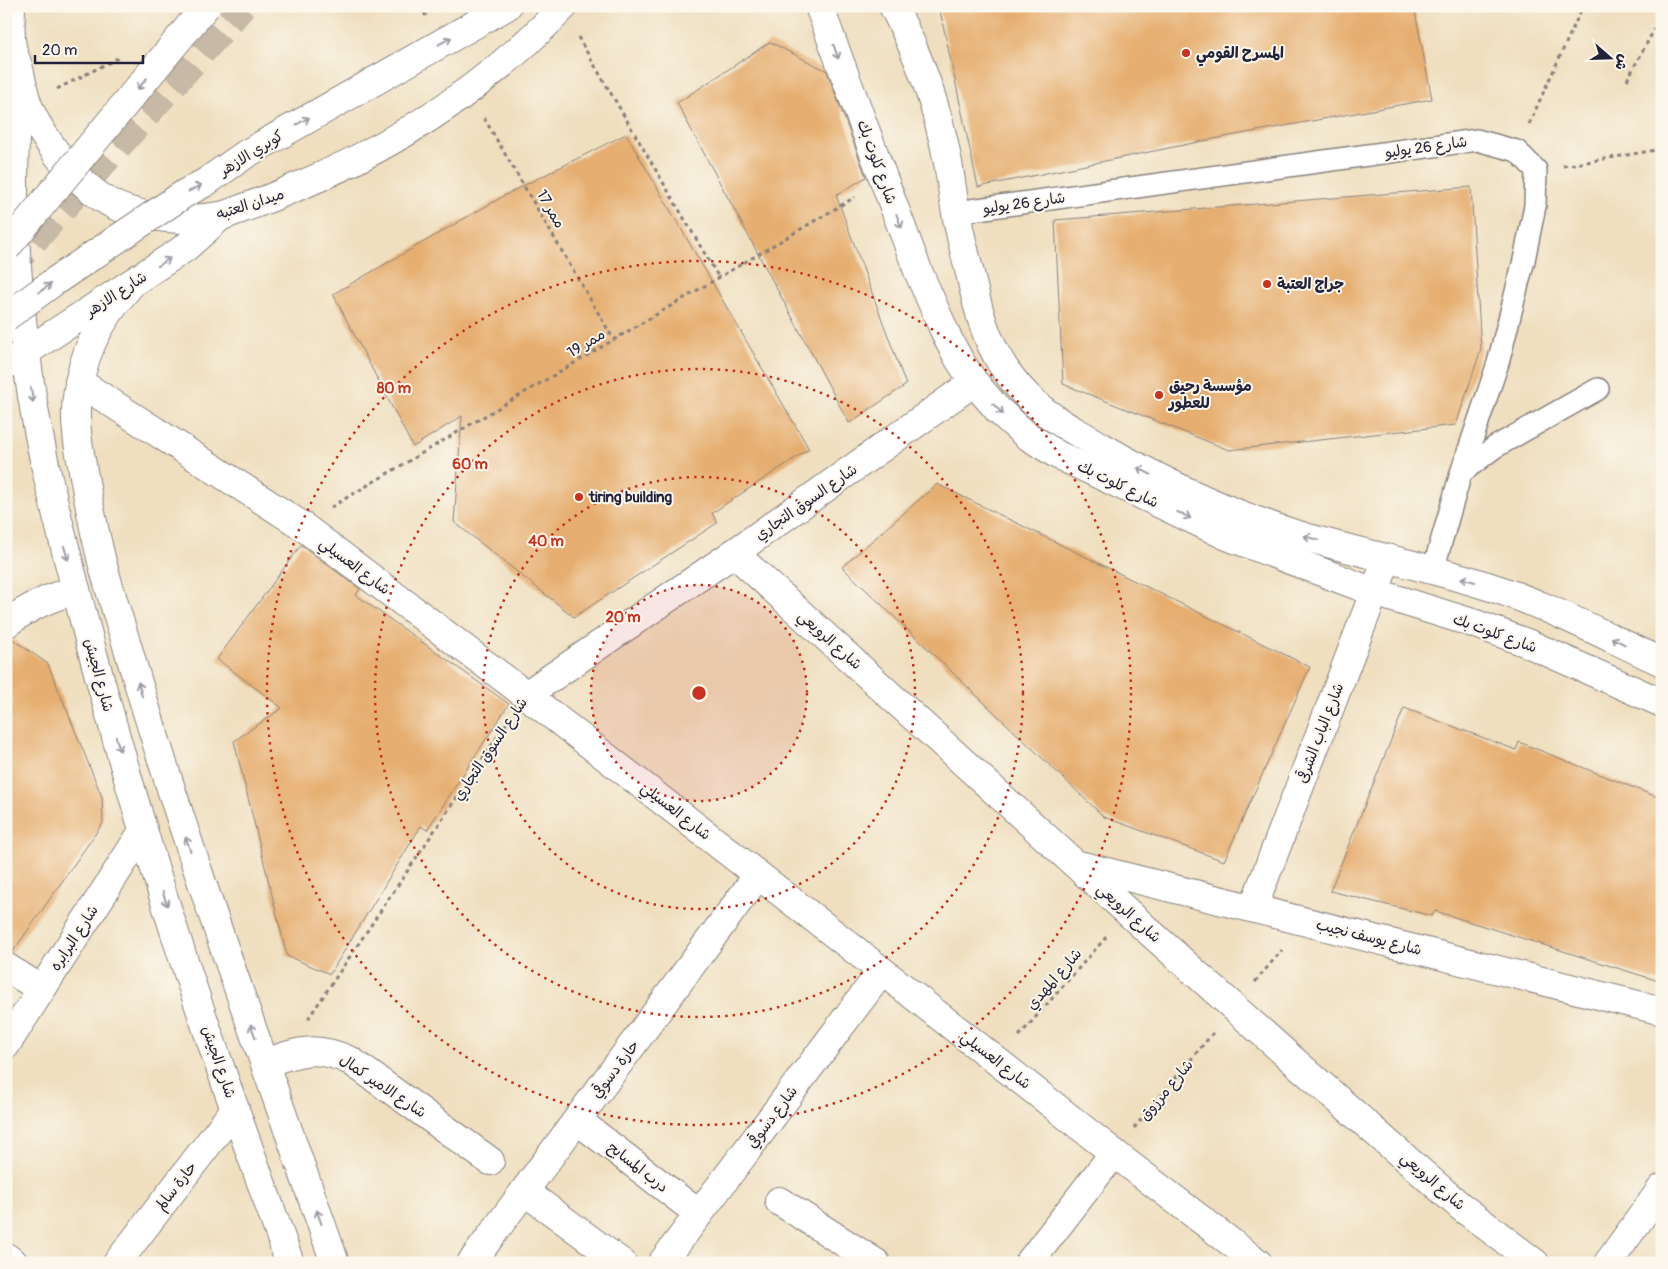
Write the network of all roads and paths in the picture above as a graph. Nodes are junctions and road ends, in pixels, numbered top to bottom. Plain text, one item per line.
1 (11, 6) edge
2 (206, 6) edge
3 (507, 6) edge
4 (819, 6) edge
5 (893, 6) edge
6 (1583, 6) edge
7 (563, 8) edge
8 (1662, 15) edge
9 (18, 67) junction
10 (1627, 80) dead end
11 (468, 91) junction
12 (1662, 149) edge
13 (1517, 151) junction
14 (1536, 170) junction
15 (884, 180) junction
16 (10, 199) edge
17 (956, 212) junction
18 (221, 216) junction
19 (6, 248) edge
20 (719, 278) junction
21 (132, 284) junction
22 (6, 316) edge
23 (614, 340) junction
24 (16, 359) edge
25 (79, 382) junction
26 (974, 382) junction
27 (1598, 389) dead end
28 (1461, 473) junction
29 (301, 525) junction
30 (734, 552) junction
31 (1387, 559) junction
32 (1433, 570) junction
33 (76, 590) junction
34 (1374, 592) junction
35 (6, 624) edge
36 (1662, 662) edge
37 (526, 695) junction
38 (1662, 703) edge
39 (143, 831) junction
40 (1075, 864) junction
41 (758, 875) junction
42 (1253, 908) junction
43 (1127, 912) junction
44 (1306, 921) junction
45 (6, 967) edge
46 (882, 971) junction
47 (41, 989) junction
48 (1234, 1007) junction
49 (1662, 1011) edge
50 (6, 1045) edge
51 (274, 1060) junction
52 (997, 1061) junction
53 (235, 1109) junction
54 (577, 1120) junction
55 (1114, 1153) junction
56 (490, 1162) dead end
57 (1662, 1188) edge
58 (524, 1192) junction
59 (779, 1201) dead end
60 (699, 1214) junction
61 (6, 1257) edge
62 (14, 1263) edge
63 (117, 1263) edge
64 (290, 1263) edge
65 (335, 1263) edge
66 (471, 1263) edge
67 (622, 1263) edge
68 (662, 1263) edge
69 (876, 1263) edge
70 (1029, 1263) edge
71 (1258, 1263) edge
72 (1534, 1263) edge
73 (1608, 1263) edge

1 - 9 street, ميدان العتبه
2 -> 19 street, bridge
22 -> 3 street, كوبري الازهر, bridge
4 -> 15 street, شارع كلوت بك
5 - 17 street, شارع كلوت بك
6 - 13 path
7 - 11 street, ميدان العتبه
7 - 20 path
8 - 10 path
9 - 16 street, شارع الجيش
9 - 18 street, ميدان العتبه
11 - 18 street, ميدان العتبه
11 - 23 path, ممر 17
12 - 14 path
13 - 14 lane, شارع 26 يوليو
13 - 17 lane, شارع 26 يوليو
14 - 28 lane
15 - 20 path, ممر 19
15 -> 26 street, شارع كلوت بك
16 - 24 street, شارع الجيش
31 -> 17 street, شارع كلوت بك
21 -> 18 street, شارع الازهر
20 - 23 path, ممر 19
21 - 24 street, شارع الازهر
21 - 25 street
23 - 29 path, ممر 19
24 -> 33 street, شارع الجيش
25 - 29 street, شارع العسيلي
51 -> 25 street
26 - 30 street, شارع السوق التجاري
26 -> 34 street, شارع كلوت بك
27 - 28 lane
28 - 32 lane
29 - 37 street, شارع العسيلي
30 - 37 street, شارع السوق التجاري
30 - 40 street, شارع الرويعي
31 - 32 street, شارع كلوت بك
31 - 34 street, شارع الباب الشرقى
36 -> 32 street, شارع كلوت بك
33 - 35 street
33 -> 39 street, شارع الجيش
34 - 38 street, شارع كلوت بك
34 - 42 street, شارع الباب الشرقى
37 - 41 street, شارع العسيلي
37 - 51 path, شارع السوق التجاري
39 - 47 street, شارع البرابره
39 -> 53 street, شارع الجيش
40 - 42 street, شارع يوسف نجيب
40 - 43 street, شارع الرويعي
41 - 46 street, شارع العسيلي
41 - 54 street, حارة دسوقي
42 - 44 street, شارع يوسف نجيب
43 - 48 street, شارع الرويعي
43 - 52 path, شارع المهدي
44 - 48 path, شارع مرزوق
44 - 49 street, شارع يوسف نجيب
45 - 47 street
46 - 52 street, شارع العسيلي
46 - 60 street, شارع دسوقي
47 - 50 street, شارع البرابره
48 - 55 path, شارع مرزوق
48 - 72 street, شارع الرويعي
51 - 56 street, شارع الامير كمال
65 -> 51 street
52 - 55 street, شارع العسيلي
53 - 63 street, حارة سالم
53 - 64 street, شارع الجيش
54 - 58 street, حارة دسوقي
54 - 60 street, درب المسابح
55 - 70 street
55 - 71 street, شارع العسيلي
57 - 73 street
58 - 66 street, حارة دسوقي
58 - 67 street
59 - 69 street
60 - 68 street, شارع دسوقي
61 - 62 street

